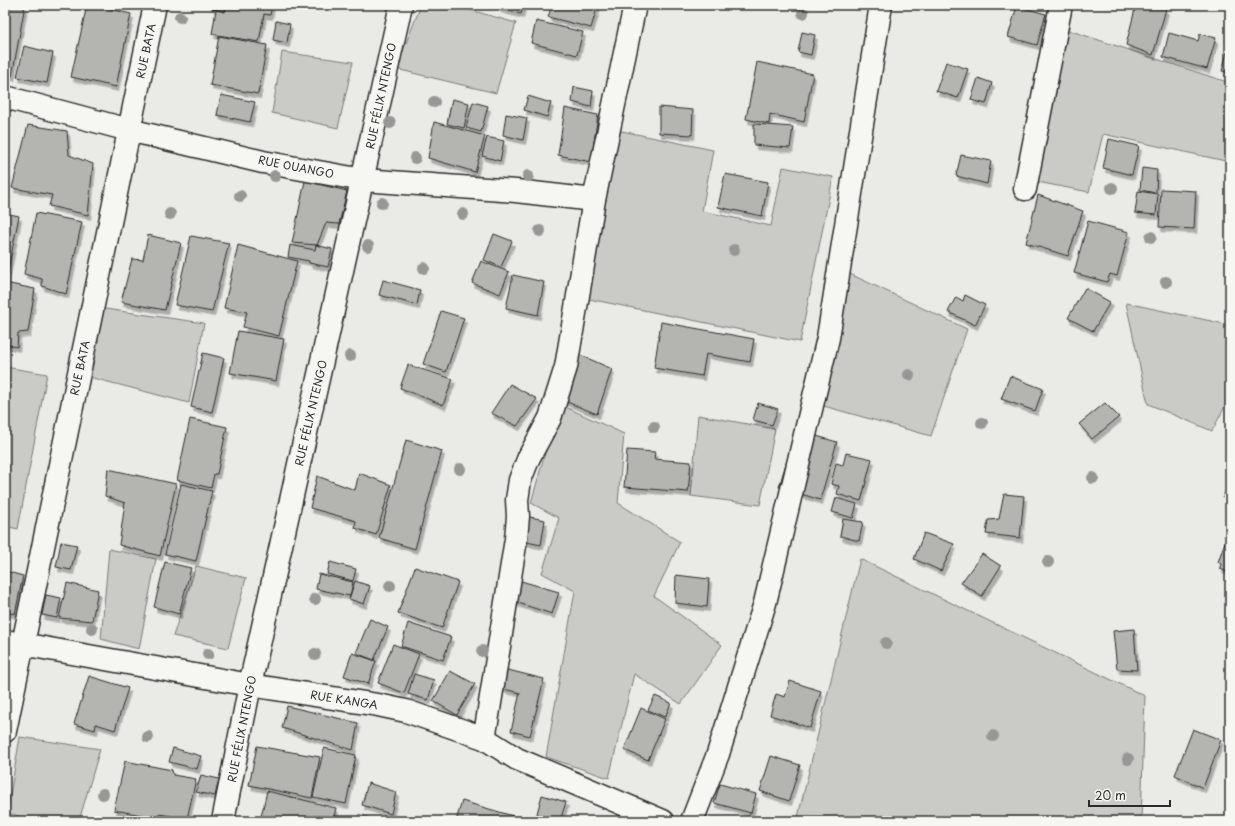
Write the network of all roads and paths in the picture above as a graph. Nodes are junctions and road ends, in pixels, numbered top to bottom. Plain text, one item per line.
1 (155, 5) edge
2 (401, 5) edge
3 (635, 5) edge
4 (881, 5) edge
5 (1061, 5) edge
6 (5, 97) edge
7 (129, 130) junction
8 (363, 180) junction
9 (1025, 189) dead end
10 (594, 200) junction
11 (14, 642) edge
12 (250, 685) junction
13 (5, 731) edge
14 (484, 738) junction
15 (223, 821) edge
16 (663, 821) edge
17 (692, 821) edge

1 - 7 street, RUE BATA
2 - 8 street, RUE FÉLIX NTENGO
3 - 10 street
4 - 17 street
5 - 9 street
6 - 7 street, RUE OUANGO
7 - 8 street, RUE OUANGO
7 - 11 street, RUE BATA
8 - 10 street, RUE OUANGO
8 - 12 street, RUE FÉLIX NTENGO
10 - 14 street
11 - 12 street, RUE KANGA
11 - 13 street, RUE BATA
12 - 14 street, RUE KANGA
12 - 15 street, RUE FÉLIX NTENGO
14 - 16 street, RUE KANGA

